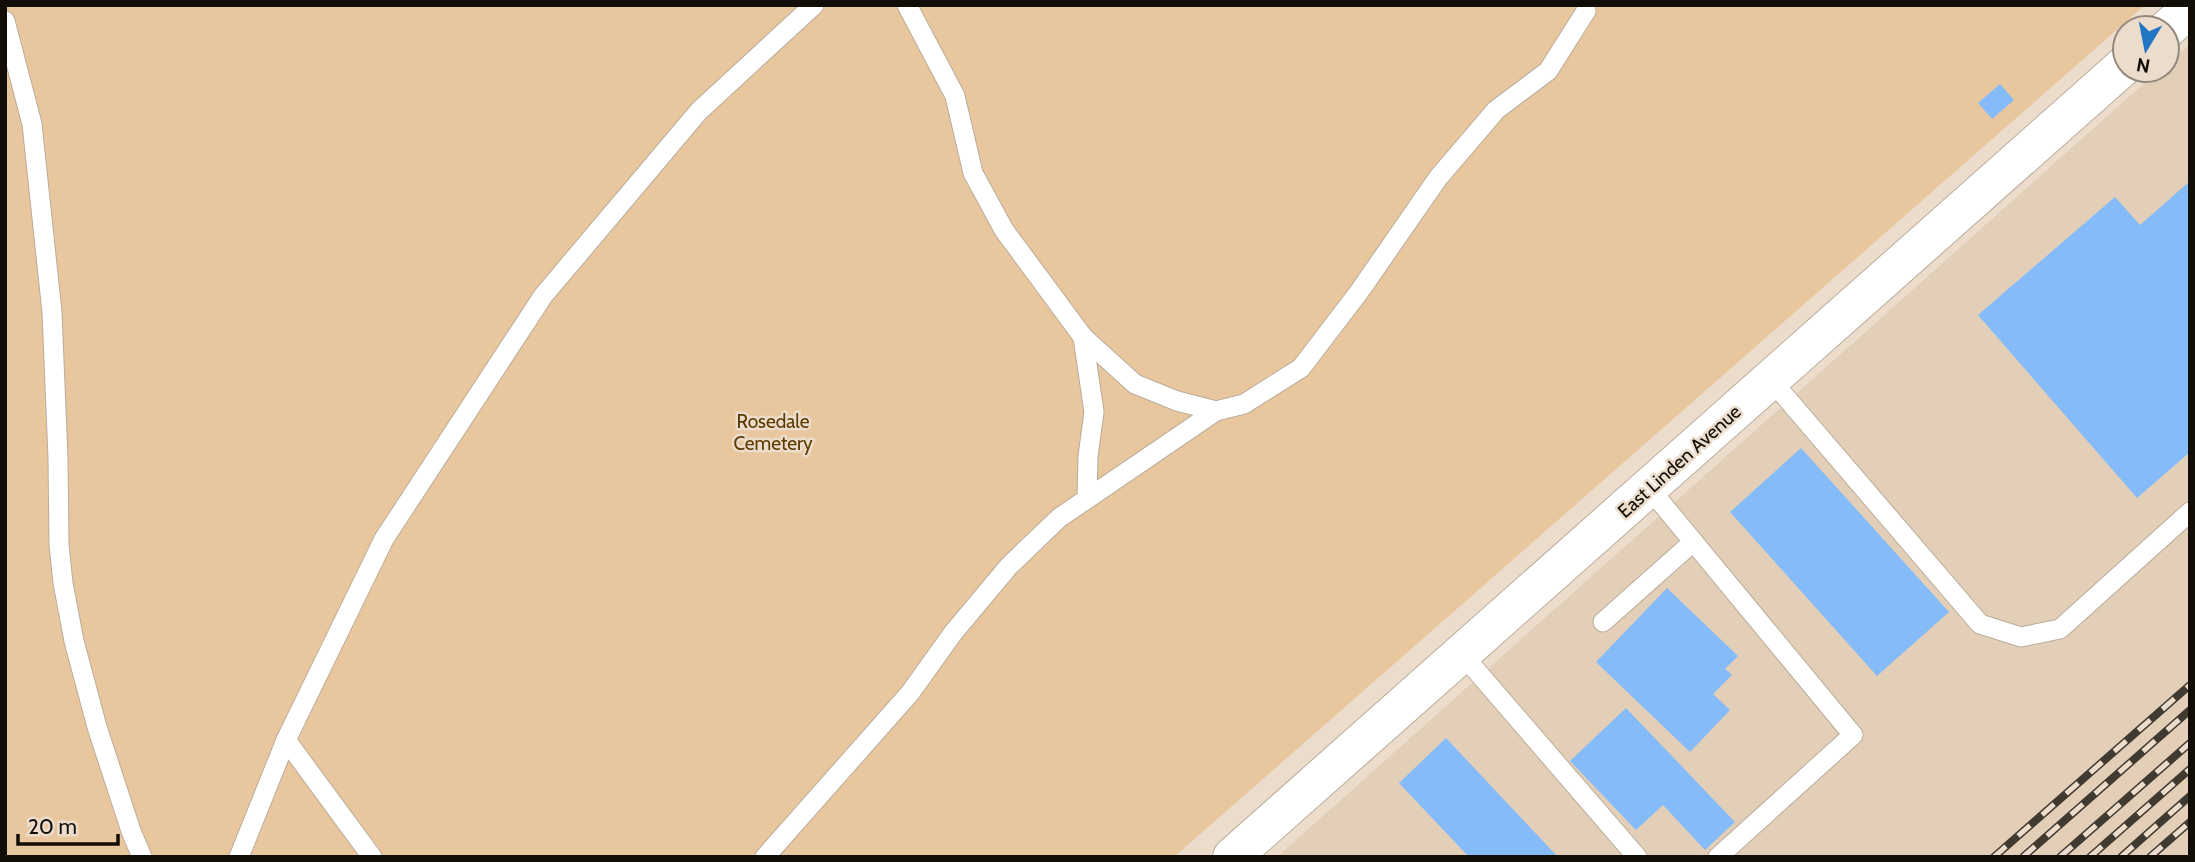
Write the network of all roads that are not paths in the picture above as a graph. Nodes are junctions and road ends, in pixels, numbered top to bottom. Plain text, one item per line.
1 (814, 5) edge
2 (907, 5) edge
3 (1586, 11) dead end
4 (5, 22) edge
5 (2111, 77) edge
6 (1083, 337) junction
7 (1771, 380) junction
8 (1216, 411) junction
9 (1649, 488) junction
10 (1087, 498) junction
11 (2190, 512) edge
12 (1693, 542) junction
13 (1602, 622) dead end
14 (1462, 654) junction
15 (286, 740) junction
16 (142, 857) edge
17 (239, 857) edge
18 (372, 857) edge
19 (765, 857) edge
20 (1232, 857) edge
21 (1637, 857) edge
22 (1718, 857) edge

1 - 15 lane
2 - 6 lane
3 - 8 lane
4 - 16 lane
5 - 7 street, East Linden Avenue
6 - 8 lane
6 - 10 lane
7 - 9 street, East Linden Avenue
7 - 11 lane
8 - 10 lane
9 - 12 lane
9 - 14 street, East Linden Avenue
10 - 19 lane
12 - 13 lane
12 - 22 lane
14 - 20 street, East Linden Avenue
14 - 21 lane
15 - 17 lane
15 - 18 lane

